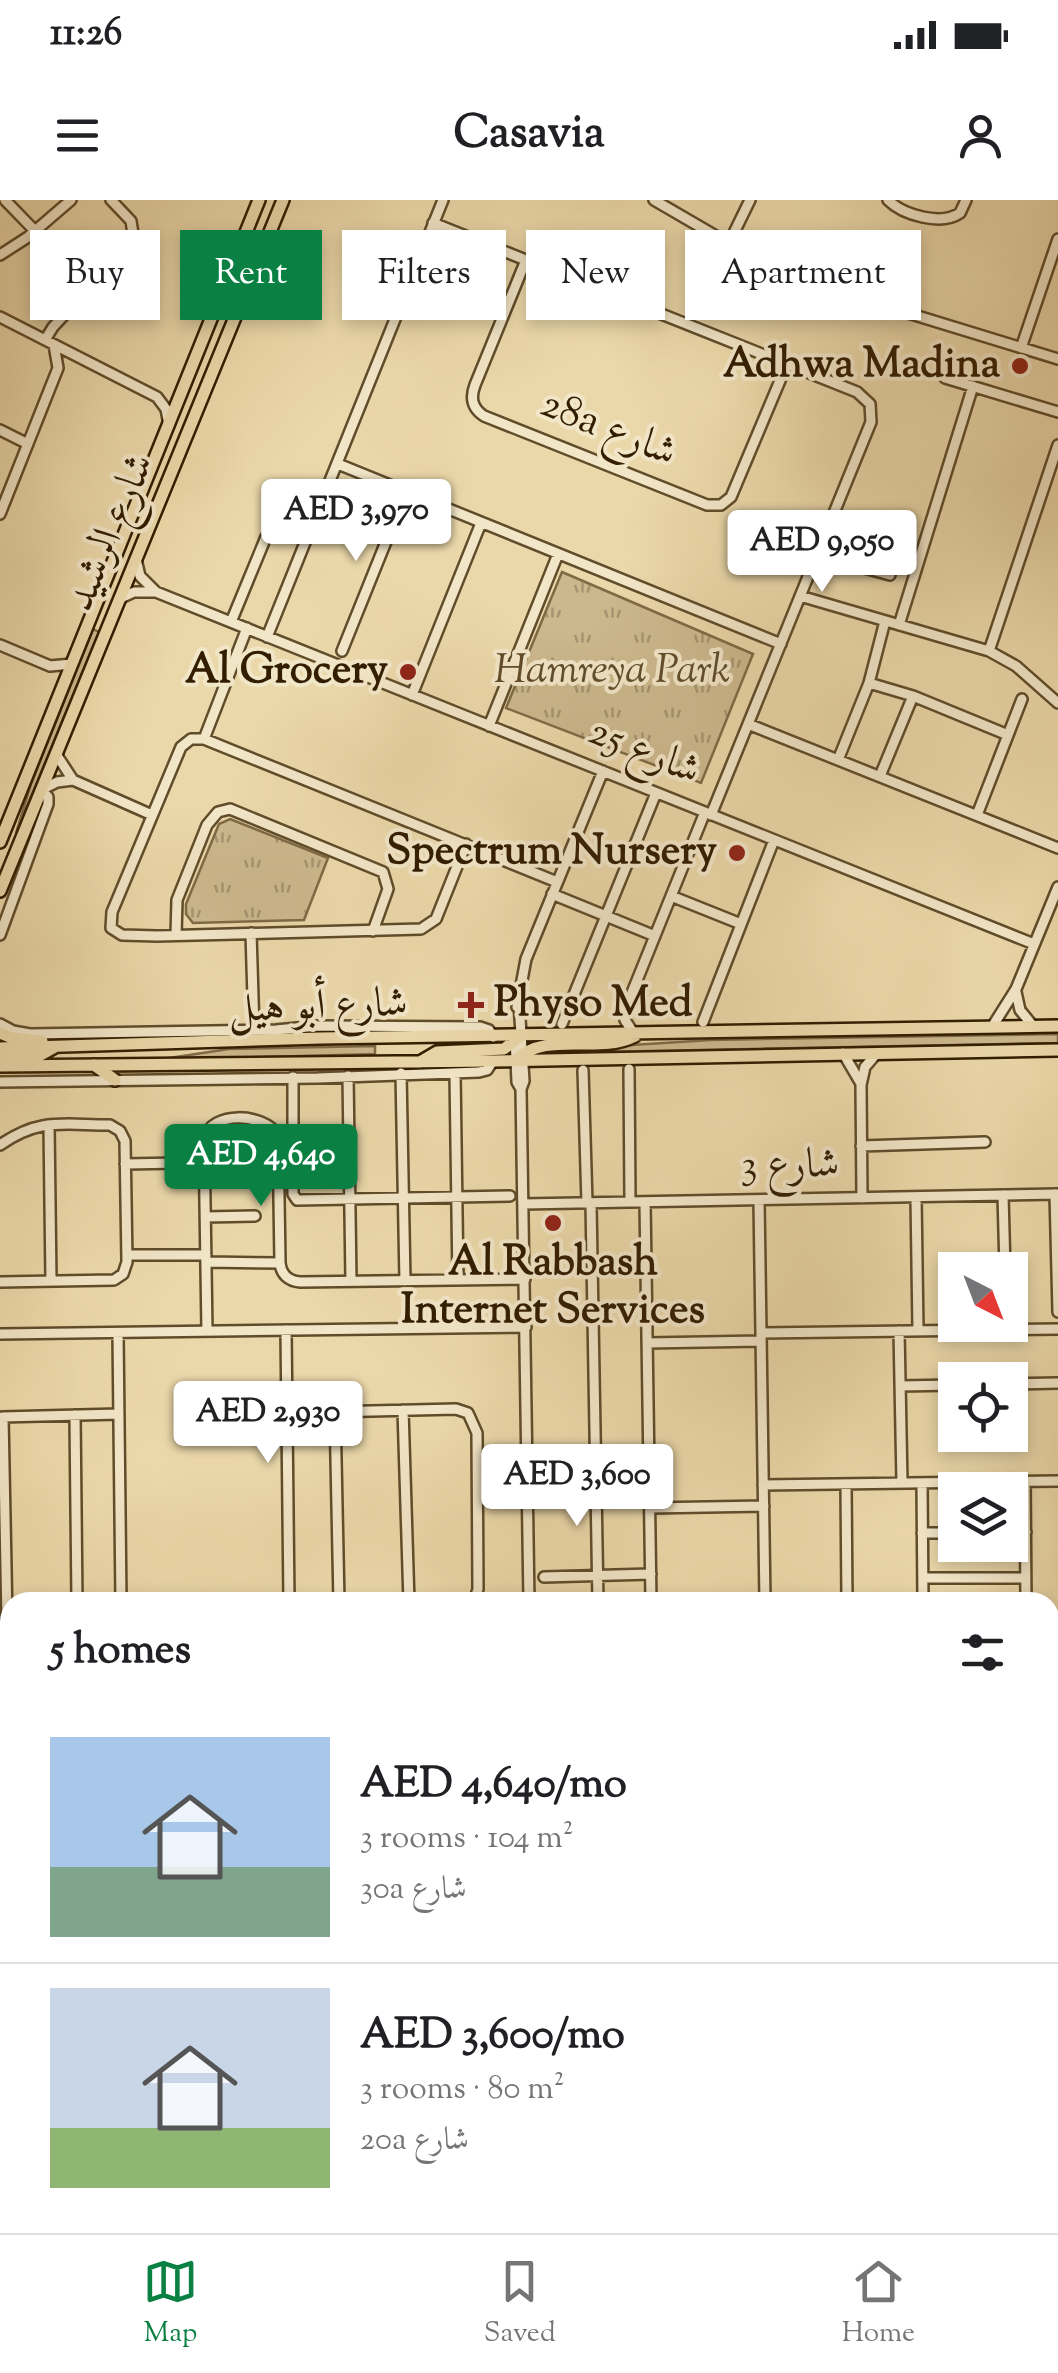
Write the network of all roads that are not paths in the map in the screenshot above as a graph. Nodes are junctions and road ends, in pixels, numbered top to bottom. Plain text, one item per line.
1 (5, 200) edge
2 (70, 200) edge
3 (111, 200) edge
4 (259, 200) edge
5 (283, 200) edge
6 (443, 200) edge
7 (654, 200) edge
8 (750, 200) edge
9 (888, 200) edge
10 (966, 200) edge
11 (433, 223) junction
12 (34, 230) edge
13 (36, 230) edge
14 (706, 230) edge
15 (735, 230) edge
16 (30, 235) edge
17 (1058, 239) edge
18 (0, 256) edge
19 (526, 260) joint
20 (1044, 280) junction
21 (1058, 285) edge
22 (665, 315) edge
23 (0, 317) edge
24 (921, 318) edge
25 (50, 343) junction
26 (1021, 348) junction
27 (77, 356) junction
28 (1058, 359) edge
29 (787, 364) junction
30 (58, 368) junction
31 (945, 378) dead end
32 (972, 386) junction
33 (1058, 412) edge
34 (169, 426) junction
35 (0, 430) edge
36 (28, 444) junction
37 (1058, 445) edge
38 (338, 464) junction
39 (406, 492) junction
40 (0, 514) edge
41 (481, 523) junction
42 (266, 537) dead end
43 (558, 554) junction
44 (817, 555) junction
45 (136, 559) junction
46 (890, 575) dead end
47 (156, 592) junction
48 (800, 596) junction
49 (118, 601) junction
50 (885, 620) junction
51 (231, 622) junction
52 (898, 624) junction
53 (247, 628) junction
54 (267, 637) junction
55 (781, 644) junction
56 (0, 645) edge
57 (342, 651) dead end
58 (989, 651) junction
59 (72, 664) junction
60 (50, 666) junction
61 (869, 683) junction
62 (63, 686) junction
63 (412, 696) junction
64 (912, 696) junction
65 (1022, 700) dead end
66 (1058, 702) edge
67 (748, 724) junction
68 (489, 726) junction
69 (1008, 736) junction
70 (204, 739) junction
71 (56, 754) junction
72 (838, 760) junction
73 (603, 771) junction
74 (880, 776) junction
75 (73, 780) junction
76 (41, 790) junction
77 (656, 793) junction
78 (152, 814) junction
79 (708, 814) junction
80 (977, 815) junction
81 (774, 840) junction
82 (0, 842) edge
83 (466, 844) junction
84 (1058, 848) edge
85 (557, 882) junction
86 (1058, 887) edge
87 (0, 891) edge
88 (552, 894) junction
89 (671, 896) junction
90 (606, 916) junction
91 (740, 924) junction
92 (373, 931) junction
93 (251, 933) junction
94 (0, 934) edge
95 (176, 935) junction
96 (654, 936) junction
97 (1034, 944) junction
98 (1016, 989) junction
99 (702, 1022) dead end
100 (0, 1024) edge
101 (562, 1024) dead end
102 (1034, 1026) junction
103 (1058, 1026) edge
104 (992, 1027) junction
105 (254, 1030) junction
106 (0, 1033) edge
107 (636, 1034) junction
108 (493, 1036) junction
109 (187, 1038) junction
110 (517, 1046) junction
111 (55, 1047) junction
112 (0, 1048) edge
113 (1058, 1050) edge
114 (843, 1053) junction
115 (878, 1053) junction
116 (0, 1058) edge
117 (494, 1061) junction
118 (420, 1062) junction
119 (94, 1065) junction
120 (0, 1066) edge
121 (35, 1066) junction
122 (629, 1069) dead end
123 (584, 1070) dead end
124 (455, 1072) junction
125 (401, 1073) junction
126 (0, 1074) edge
127 (348, 1076) junction
128 (293, 1077) junction
129 (115, 1080) junction
130 (0, 1082) edge
131 (860, 1085) junction
132 (49, 1125) junction
133 (986, 1142) dead end
134 (0, 1145) edge
135 (861, 1146) junction
136 (179, 1163) dead end
137 (125, 1164) junction
138 (1056, 1194) edge
139 (1003, 1195) junction
140 (510, 1196) dead end
141 (457, 1197) junction
142 (916, 1197) junction
143 (403, 1198) junction
144 (862, 1198) junction
145 (350, 1199) junction
146 (759, 1200) junction
147 (630, 1202) junction
148 (646, 1202) junction
149 (589, 1203) junction
150 (523, 1204) junction
151 (254, 1216) dead end
152 (205, 1217) junction
153 (1005, 1252) edge
154 (1057, 1254) edge
155 (126, 1255) junction
156 (206, 1259) junction
157 (281, 1267) junction
158 (525, 1278) junction
159 (405, 1280) junction
160 (458, 1280) junction
161 (50, 1281) junction
162 (0, 1282) edge
163 (351, 1282) junction
164 (1058, 1312) edge
165 (526, 1327) junction
166 (1028, 1328) edge
167 (938, 1329) edge
168 (1058, 1329) edge
169 (286, 1330) junction
170 (918, 1330) junction
171 (207, 1331) junction
172 (899, 1331) junction
173 (118, 1333) junction
174 (0, 1334) edge
175 (761, 1337) junction
176 (648, 1343) junction
177 (1058, 1383) edge
178 (1028, 1384) edge
179 (938, 1385) edge
180 (900, 1386) junction
181 (403, 1410) junction
182 (335, 1412) junction
183 (287, 1413) junction
184 (119, 1414) junction
185 (75, 1415) junction
186 (2, 1417) edge
187 (649, 1452) junction
188 (595, 1454) junction
189 (542, 1455) dead end
190 (1058, 1481) edge
191 (1028, 1482) edge
192 (902, 1483) junction
193 (922, 1483) junction
194 (938, 1483) edge
195 (846, 1484) junction
196 (764, 1485) junction
197 (764, 1506) junction
198 (650, 1508) junction
199 (922, 1533) junction
200 (938, 1533) edge
201 (1026, 1562) edge
202 (650, 1574) junction
203 (598, 1576) junction
204 (544, 1577) dead end
205 (922, 1578) junction
206 (1026, 1578) junction
207 (5, 1592) edge
208 (77, 1592) edge
209 (121, 1592) edge
210 (289, 1592) edge
211 (338, 1592) edge
212 (408, 1592) edge
213 (477, 1592) edge
214 (529, 1592) edge
215 (598, 1592) edge
216 (651, 1592) edge
217 (765, 1592) edge
218 (847, 1592) edge
219 (923, 1592) edge
220 (1026, 1592) edge

1 - 12 street
2 - 13 street
3 - 25 street
4 - 34 main road, شارع الرشيد
5 - 45 main road, شارع الرشيد
6 - 11 street
7 - 14 street
8 - 15 street
9 - 10 street
11 - 19 street
11 - 38 street
16 - 18 street
17 - 20 street
19 - 29 street, 28a شارع
20 - 21 street
20 - 26 street
22 - 29 street
23 - 25 street
24 - 26 street
25 - 27 street
25 - 30 street
26 - 28 street
27 - 30 street
27 - 34 street
29 - 44 street
30 - 36 street
31 - 32 street
32 - 33 street
32 - 52 street
34 - 59 main road, شارع الرشيد
35 - 36 street
36 - 40 street
37 - 58 street
38 - 39 street
38 - 54 street
39 - 41 street
39 - 57 street
41 - 43 street
41 - 63 street
42 - 51 street
43 - 55 street
43 - 68 street
44 - 46 street
44 - 48 street
45 - 47 street
45 - 49 main road, شارع الرشيد
47 - 49 street
47 - 51 street, شارع 25
48 - 50 street
48 - 55 street
49 - 71 main road, شارع الرشيد
50 - 52 street
50 - 61 street
51 - 53 street, شارع 25
52 - 58 street
53 - 54 street, شارع 25
53 - 70 street
54 - 63 street, شارع 25
55 - 67 street
56 - 60 street
58 - 66 street
59 - 60 street
59 - 62 main road, شارع الرشيد
60 - 62 street
61 - 64 street
61 - 72 street
62 - 82 main road, شارع الرشيد
63 - 68 street, شارع 25
64 - 69 street
64 - 74 street
65 - 69 street
67 - 72 street
67 - 79 street
68 - 73 street, شارع 25
69 - 80 street
70 - 78 street
70 - 83 street
71 - 75 street
71 - 76 main road, شارع الرشيد
72 - 74 street
73 - 77 street, شارع 25
73 - 85 street
74 - 80 street
75 - 76 street
75 - 78 street
76 - 87 main road, شارع الرشيد
76 - 94 street
77 - 79 street, شارع 25
77 - 90 street
78 - 95 street
79 - 81 street, شارع 25
79 - 89 street
80 - 84 street
81 - 91 street
81 - 97 street, شارع 25
83 - 85 street
83 - 92 street
85 - 88 street
86 - 97 street
88 - 90 street
88 - 110 street
89 - 91 street
89 - 96 street
90 - 96 street
90 - 101 street
91 - 99 street
92 - 93 street
92 - 95 street
93 - 95 street
93 - 105 street
96 - 107 street
97 - 98 street
98 - 102 street
98 - 104 street
100 - 109 street
102 - 103 main road
102 - 104 main road
104 - 107 main road
105 - 108 street
105 - 109 street
106 - 111 main road
107 - 110 main road
108 - 109 main road, شارع أبو هيل
108 - 110 main road, شارع أبو هيل
109 - 111 main road, شارع أبو هيل
110 - 114 main road, شارع أبو هيل
110 - 117 main road, شارع أبو هيل
110 - 118 main road
110 - 150 street
111 - 112 main road, شارع أبو هيل
111 - 116 main road
113 - 115 main road, شارع أبو هيل
114 - 115 main road, شارع أبو هيل
114 - 131 street
115 - 131 street
117 - 118 main road, شارع أبو هيل
117 - 124 street
118 - 119 main road, شارع أبو هيل
119 - 121 main road, شارع أبو هيل
119 - 129 main road
120 - 121 main road, شارع أبو هيل
121 - 126 main road
122 - 147 street
123 - 149 street
124 - 125 street
124 - 141 street
125 - 127 street
125 - 143 street
127 - 128 street
127 - 145 street
128 - 129 street
128 - 145 street
129 - 130 street
131 - 135 street
132 - 134 street
132 - 137 street
132 - 161 street
133 - 135 street
135 - 144 street
136 - 137 street
137 - 155 street
138 - 139 street, شارع 3
138 - 154 street
139 - 142 street, شارع 3
139 - 153 street
140 - 141 street
141 - 143 street
141 - 160 street
142 - 144 street, شارع 3
142 - 170 street
143 - 145 street
143 - 159 street
144 - 146 street, شارع 3
145 - 163 street
146 - 148 street, شارع 3
146 - 175 street
147 - 148 street, شارع 3
147 - 149 street, شارع 3
148 - 176 street
149 - 150 street, شارع 3
149 - 188 street
150 - 158 street
151 - 152 street
152 - 156 street
152 - 157 street
154 - 164 street
155 - 156 street
155 - 161 street
156 - 157 street
156 - 171 street
157 - 163 street
158 - 160 street
158 - 165 street
159 - 160 street
159 - 163 street
161 - 162 street
165 - 169 street
165 - 214 street
166 - 168 street
167 - 170 street
169 - 171 street
169 - 183 street
170 - 172 street
171 - 173 street
172 - 175 street
172 - 180 street
173 - 174 street
173 - 184 street
175 - 176 street
175 - 196 street
176 - 187 street
177 - 178 street
179 - 180 street
180 - 192 street
181 - 182 street
181 - 212 street
181 - 213 street
182 - 183 street
182 - 211 street
183 - 210 street
184 - 185 street
184 - 209 street
185 - 186 street
185 - 208 street
186 - 207 street
187 - 188 street
187 - 198 street
188 - 189 street
188 - 203 street
190 - 191 street
192 - 193 street
192 - 195 street
193 - 194 street
193 - 199 street
195 - 196 street
195 - 218 street
196 - 197 street
197 - 198 street
197 - 217 street
198 - 202 street
199 - 200 street
199 - 205 street
201 - 206 street
202 - 203 street
202 - 216 street
203 - 204 street
203 - 215 street
205 - 206 street
205 - 219 street
206 - 220 street

